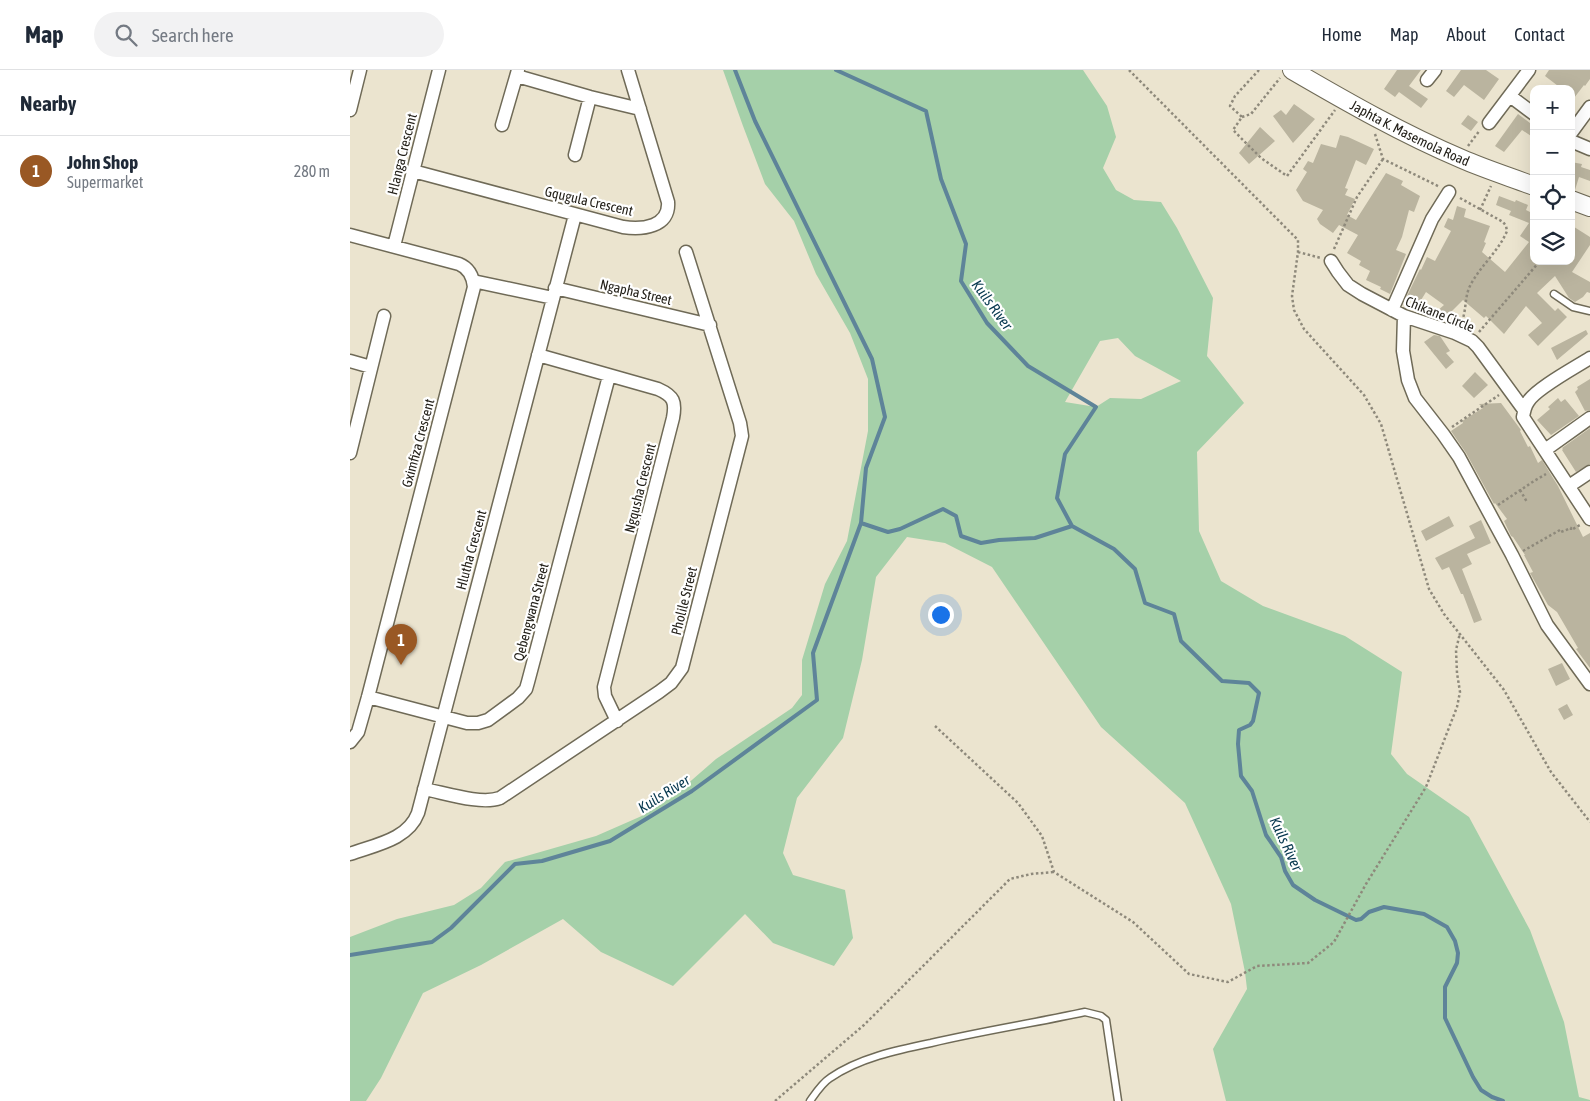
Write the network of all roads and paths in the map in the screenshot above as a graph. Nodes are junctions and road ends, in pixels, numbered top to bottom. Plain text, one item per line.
1 (360, 70) edge
2 (439, 70) edge
3 (628, 70) edge
4 (1129, 70) edge
5 (1259, 70) edge
6 (1529, 70) edge
7 (1287, 72) edge
8 (518, 73) edge
9 (1510, 96) junction
10 (590, 97) junction
11 (1338, 106) dead end
12 (1590, 107) edge
13 (640, 109) junction
14 (350, 110) edge
15 (1530, 111) edge
16 (1242, 117) junction
17 (1489, 124) joint
18 (502, 125) dead end
19 (1376, 129) dead end
20 (1573, 130) edge
21 (1575, 143) edge
22 (1468, 147) dead end
23 (1590, 150) edge
24 (575, 155) dead end
25 (1383, 160) junction
26 (413, 171) junction
27 (1493, 183) dead end
28 (1530, 185) edge
29 (1449, 192) junction
30 (1575, 201) edge
31 (1590, 207) edge
32 (1480, 210) junction
33 (574, 215) junction
34 (350, 235) edge
35 (1337, 242) dead end
36 (394, 246) junction
37 (686, 252) dead end
38 (1298, 252) junction
39 (1331, 261) joint
40 (1537, 265) edge
41 (473, 281) junction
42 (554, 293) junction
43 (1554, 294) dead end
44 (1392, 310) junction
45 (1590, 311) edge
46 (384, 316) dead end
47 (1404, 316) junction
48 (710, 325) junction
49 (1455, 333) junction
50 (1472, 341) junction
51 (538, 354) junction
52 (1590, 358) edge
53 (350, 361) edge
54 (371, 367) junction
55 (609, 376) junction
56 (1508, 388) junction
57 (1523, 413) junction
58 (1590, 418) edge
59 (1443, 434) junction
60 (352, 437) edge
61 (1545, 450) junction
62 (350, 453) edge
63 (1556, 467) junction
64 (1590, 472) edge
65 (1569, 486) junction
66 (1520, 490) junction
67 (1528, 502) dead end
68 (1490, 513) junction
69 (1590, 519) edge
70 (1512, 555) junction
71 (1460, 632) junction
72 (1590, 684) edge
73 (368, 697) junction
74 (443, 718) junction
75 (618, 721) junction
76 (935, 726) dead end
77 (350, 742) edge
78 (424, 789) junction
79 (1590, 822) edge
80 (350, 854) edge
81 (1054, 872) junction
82 (775, 1101) edge
83 (810, 1101) edge
84 (1118, 1101) edge

1 - 14 street
2 - 26 street, Hlanga Crescent
3 - 13 street, Gqugula Crescent
4 - 38 path
5 - 16 path
6 - 9 street
7 - 16 path
7 - 28 main road, Japhta K. Masemola Road
8 - 10 street
8 - 18 street
9 - 15 street
9 - 17 street
10 - 13 street
10 - 24 street
11 - 16 path
12 - 20 street
13 - 33 street, Gqugula Crescent
17 - 22 path
19 - 25 path
21 - 23 street
25 - 29 path
25 - 35 path
26 - 33 street, Gqugula Crescent
26 - 36 street, Hlanga Crescent
27 - 32 path
29 - 32 path
29 - 44 street
30 - 31 main road
32 - 49 path
33 - 42 street, Hlutha Crescent
34 - 36 street
36 - 41 street
37 - 48 street, Pholile Street
38 - 39 path
38 - 71 path
39 - 44 street, Chikane Circle
40 - 50 path
41 - 42 street, Ngapha Street
41 - 73 street, Gximfiza Crescent
42 - 48 street, Ngapha Street
42 - 51 street, Hlutha Crescent
43 - 45 lane
44 - 47 street, Chikane Circle
46 - 54 street
47 - 49 street, Chikane Circle
47 - 59 street
48 - 75 street, Pholile Street
49 - 50 street, Chikane Circle
50 - 56 street, Chikane Circle
51 - 55 street, Ngqusha Crescent
51 - 74 street, Hlutha Crescent
52 - 57 street
53 - 54 street
54 - 60 street
55 - 74 street, Qebengwana Street
55 - 75 street, Ngqusha Crescent
56 - 57 street, Chikane Circle
56 - 59 path
57 - 61 street, Chikane Circle
58 - 61 street
59 - 68 street
60 - 62 street
61 - 63 street, Chikane Circle
63 - 65 street, Chikane Circle
63 - 66 path
64 - 65 street
65 - 69 street, Chikane Circle
66 - 67 path
66 - 68 path
68 - 70 street
69 - 70 path
70 - 72 street
71 - 79 path
71 - 81 path
73 - 74 street, Qebengwana Street
73 - 77 street, Gximfiza Crescent
74 - 78 street, Hlutha Crescent
75 - 78 street, Pholile Street
76 - 81 path
78 - 80 street, Hlutha Crescent
81 - 82 path
83 - 84 lane

